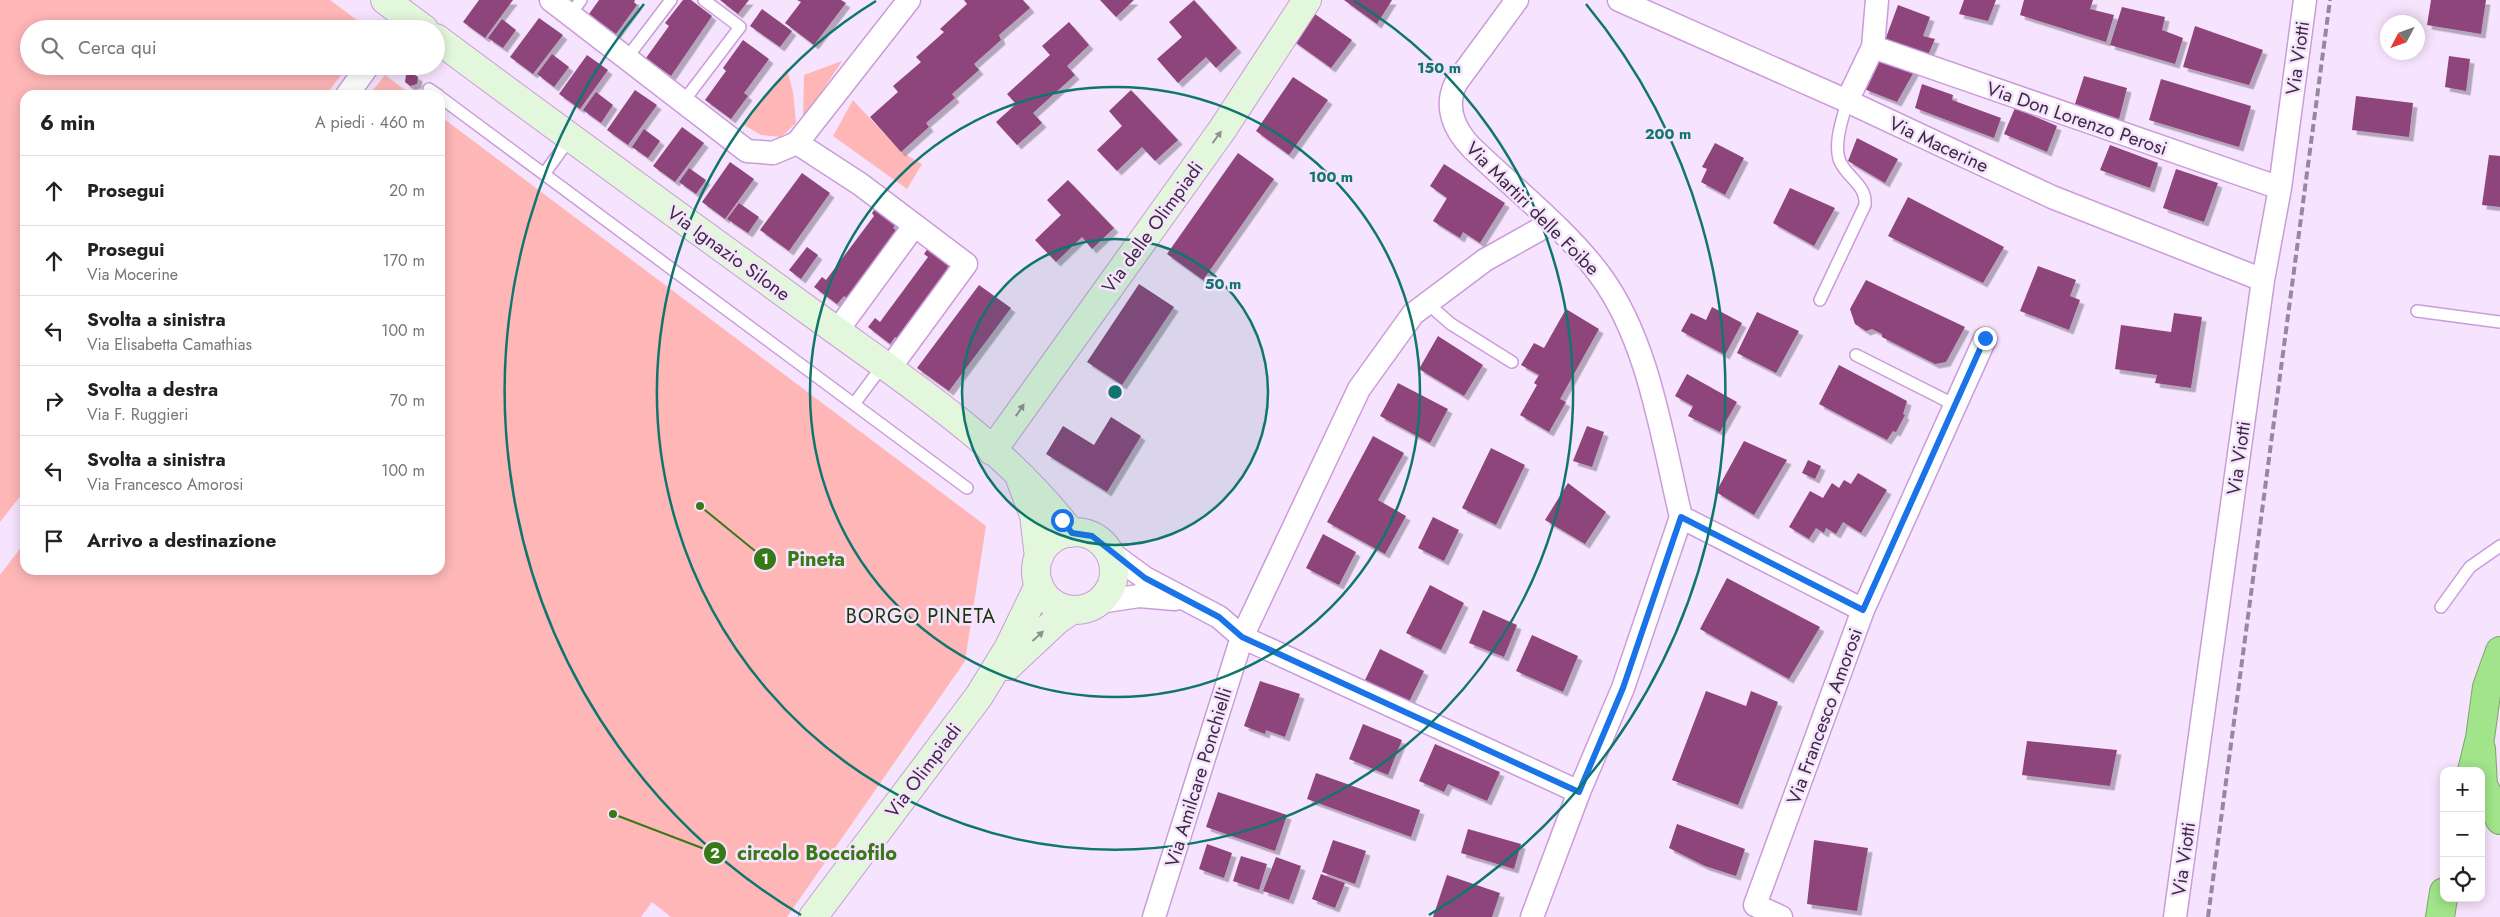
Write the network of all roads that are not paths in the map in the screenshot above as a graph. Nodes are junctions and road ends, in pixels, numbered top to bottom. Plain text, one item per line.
1 (385, 0) edge
2 (551, 0) edge
3 (671, 0) edge
4 (704, 0) edge
5 (910, 0) edge
6 (1307, 0) edge
7 (1517, 0) edge
8 (1620, 0) edge
9 (1877, 0) edge
10 (2305, 0) edge
11 (576, 8) edge
12 (413, 19) edge
13 (445, 45) edge
14 (1874, 47) junction
15 (626, 59) junction
16 (361, 75) edge
17 (351, 90) edge
18 (445, 101) edge
19 (1848, 101) junction
20 (683, 102) junction
21 (571, 137) junction
22 (797, 143) junction
23 (544, 174) junction
24 (2280, 188) junction
25 (1552, 224) junction
26 (914, 226) junction
27 (2263, 280) junction
28 (1820, 300) dead end
29 (1427, 303) junction
30 (2417, 311) dead end
31 (2500, 322) edge
32 (837, 332) junction
33 (1985, 338) dead end
34 (1856, 355) dead end
35 (1512, 362) dead end
36 (886, 367) junction
37 (854, 404) junction
38 (1955, 405) junction
39 (992, 451) junction
40 (1017, 472) junction
41 (967, 488) dead end
42 (1681, 517) junction
43 (1072, 533) junction
44 (2500, 546) edge
45 (1108, 551) junction
46 (1039, 557) junction
47 (1039, 585) junction
48 (1186, 600) junction
49 (1099, 602) junction
50 (2441, 607) dead end
51 (1072, 610) junction
52 (1863, 610) junction
53 (1242, 637) junction
54 (2500, 651) edge
55 (979, 696) junction
56 (2480, 738) junction
57 (2473, 767) edge
58 (1579, 792) junction
59 (2500, 820) edge
60 (2442, 902) edge
61 (813, 917) edge
62 (1154, 917) edge
63 (1532, 917) edge
64 (1782, 917) edge
65 (2175, 917) edge
66 (2440, 917) edge

1 - 12 street
2 - 11 street
3 - 15 lane
4 - 20 lane
5 - 22 street
39 -> 6 street, Via delle Olimpiadi
7 - 25 street, Via Martiri delle Foibe
8 - 19 street, Via Macerine
9 - 14 street
10 - 24 street, Via Viotti
11 - 15 street
13 - 21 street, Via Ignazio Silone
14 - 19 street
14 - 24 street, Via Don Lorenzo Perosi
15 - 20 street
16 - 17 street
18 - 23 lane
19 - 27 street, Via Macerine
19 - 28 lane
20 - 22 street
21 - 23 lane
21 - 32 street, Via Ignazio Silone
22 - 26 street
23 - 37 lane
24 - 27 street, Via Viotti
25 - 29 street, Via Amilcare Ponchielli
25 - 42 street, Via Martiri delle Foibe
26 - 32 street
26 - 36 street
27 - 65 street, Via Viotti
29 - 35 lane
29 - 53 street, Via Amilcare Ponchielli
30 - 31 lane
32 - 36 street, Via Ignazio Silone
33 - 38 street, Via Francesco Amorosi
34 - 38 lane
36 - 37 lane
36 - 39 street, Via Ignazio Silone
37 - 41 lane
38 - 52 street, Via Francesco Amorosi
39 - 40 street, Via Ignazio Silone
40 - 43 street, Via Ignazio Silone
40 - 46 street, Via Ignazio Silone
42 - 52 street
42 - 58 street
43 - 45 street
43 - 46 street
44 - 50 lane
45 - 48 street
45 - 49 street
46 - 47 street
47 - 51 street
47 - 55 street, Via Olimpiadi
48 - 49 street
48 - 53 street
49 - 51 street
55 -> 51 street, Via Olimpiadi
52 - 64 street, Via Francesco Amorosi
53 - 58 street
53 - 62 street, Via Amilcare Ponchielli
54 - 56 highway
55 - 61 street, Via Olimpiadi
56 - 57 highway
56 - 59 highway
58 - 63 street
60 - 66 highway

